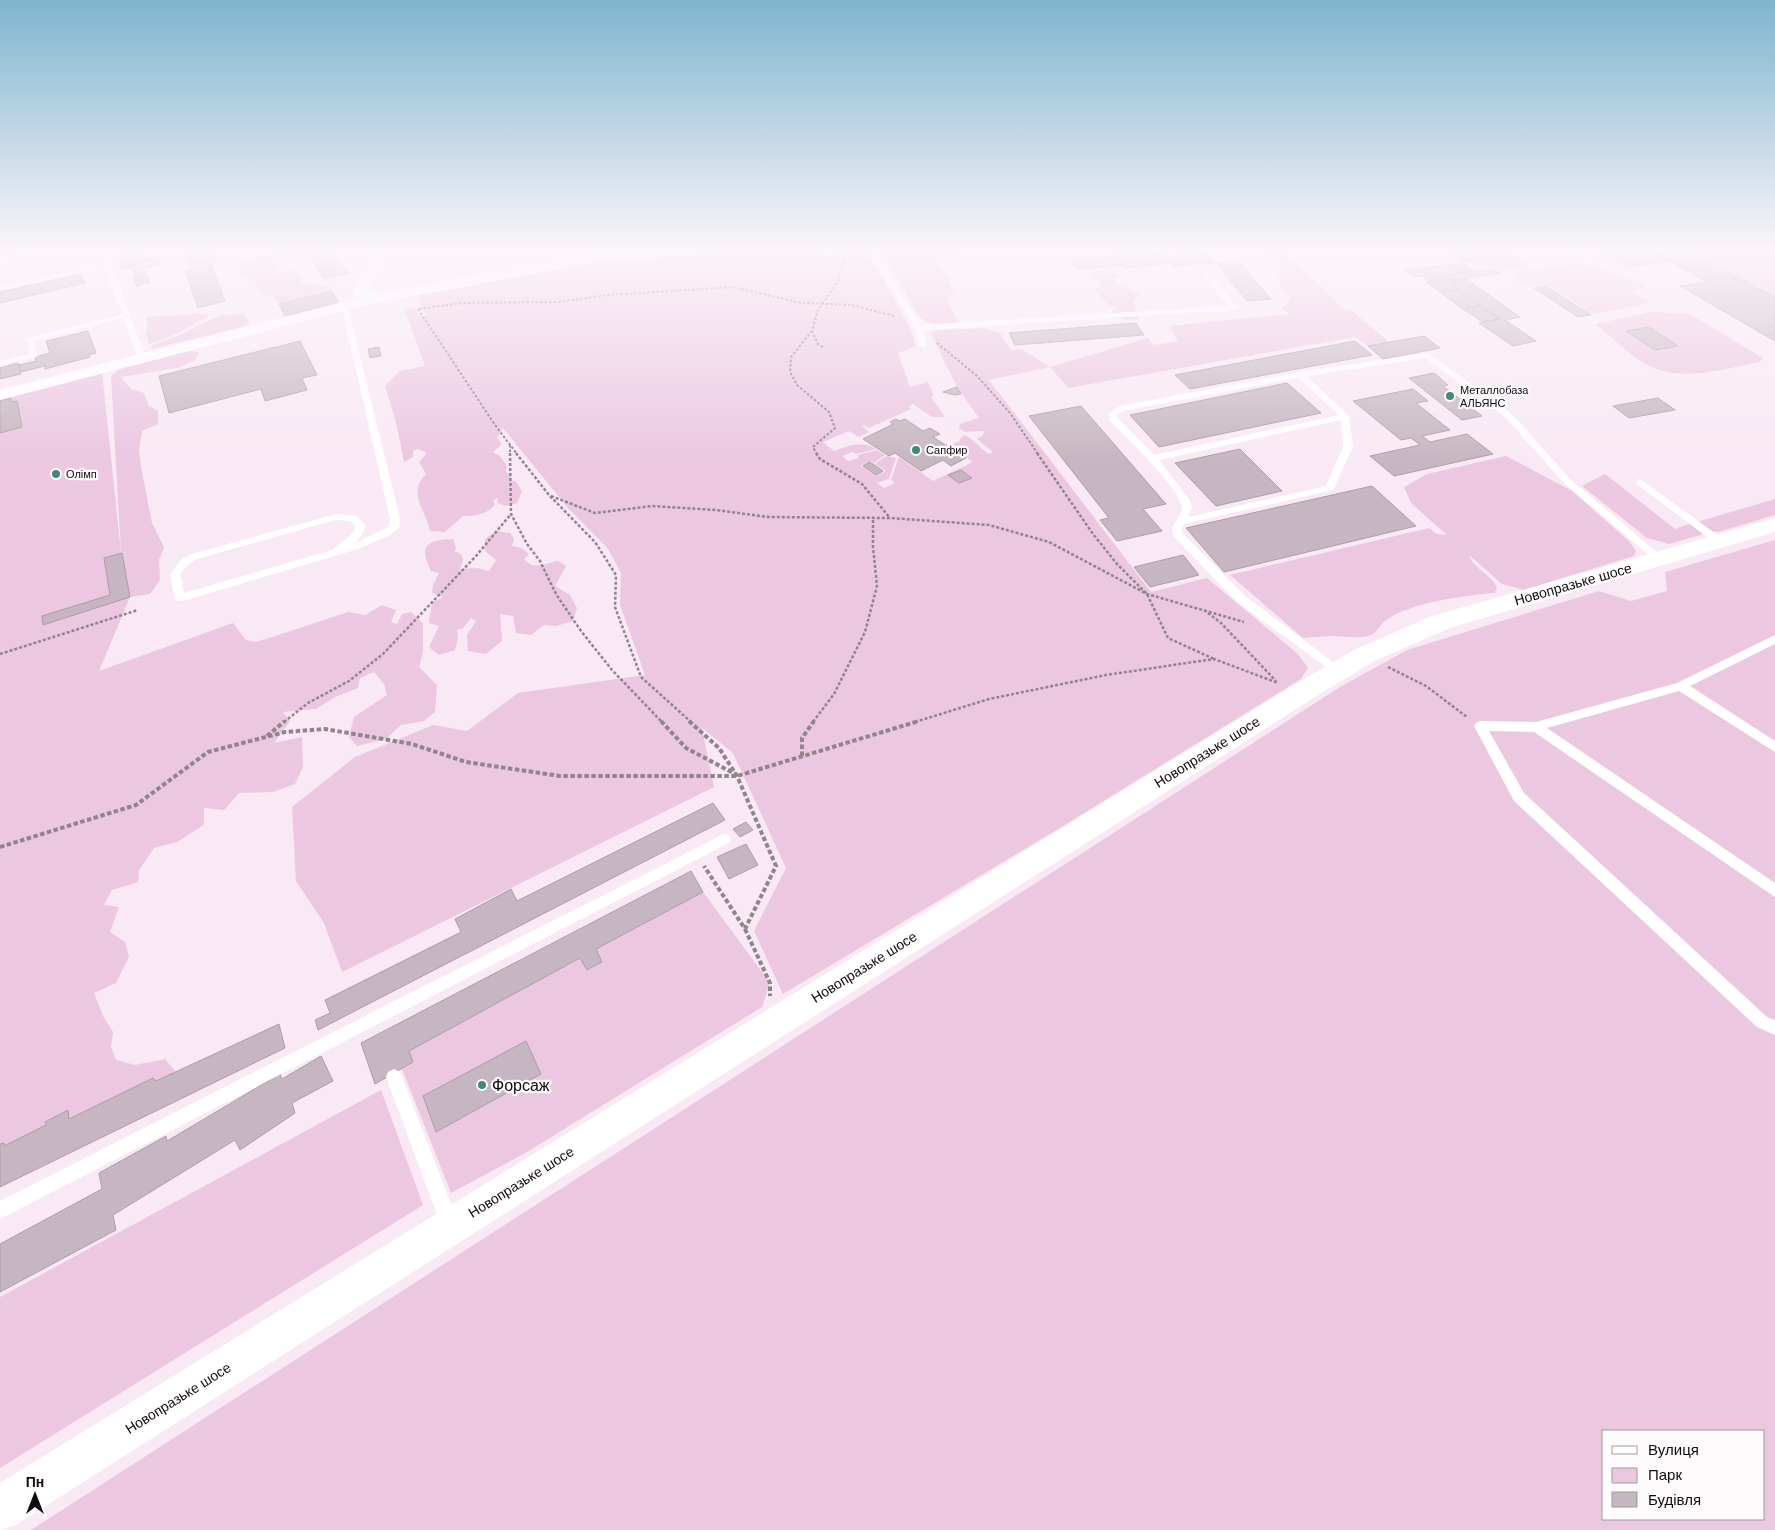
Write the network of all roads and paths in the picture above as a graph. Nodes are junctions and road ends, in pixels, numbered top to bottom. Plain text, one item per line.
1 (109, 319) edge
2 (128, 319) edge
3 (292, 319) edge
4 (347, 319) edge
5 (426, 319) edge
6 (815, 319) edge
7 (906, 319) edge
8 (914, 319) edge
9 (1054, 319) edge
10 (919, 328) junction
11 (812, 331) junction
12 (924, 345) dead end
13 (823, 347) dead end
14 (142, 358) junction
15 (0, 363) edge
16 (1300, 375) junction
17 (0, 395) edge
18 (1344, 416) junction
19 (510, 445) junction
20 (1152, 459) junction
21 (1640, 482) dead end
22 (549, 495) junction
23 (511, 514) junction
24 (872, 518) junction
25 (890, 518) junction
26 (1179, 522) junction
27 (1775, 524) edge
28 (1719, 541) junction
29 (336, 552) junction
30 (1660, 558) junction
31 (1147, 594) junction
32 (138, 610) dead end
33 (1206, 611) junction
34 (1251, 624) dead end
35 (1775, 639) edge
36 (0, 654) edge
37 (1365, 655) junction
38 (1214, 659) junction
39 (1337, 671) junction
40 (1276, 682) junction
41 (1681, 686) junction
42 (1303, 692) junction
43 (1480, 726) junction
44 (1536, 727) junction
45 (266, 737) junction
46 (1775, 747) edge
47 (802, 756) junction
48 (737, 776) junction
49 (724, 839) dead end
50 (0, 847) edge
51 (696, 853) junction
52 (1775, 891) edge
53 (745, 929) junction
54 (771, 1026) junction
55 (1775, 1028) edge
56 (394, 1078) dead end
57 (0, 1210) edge
58 (450, 1227) junction
59 (0, 1510) edge

1 - 15 lane
2 - 14 lane
3 - 14 street
4 - 29 lane
5 - 19 path
6 - 11 path
7 - 10 path
8 - 10 lane
9 - 10 lane
10 - 12 lane
10 - 31 path
11 - 13 path
11 - 25 path
14 - 17 street
16 - 18 lane
16 - 20 lane
16 - 30 lane
18 - 20 lane
18 - 26 lane
19 - 22 path
19 - 23 path
20 - 26 lane
21 - 28 lane
22 - 24 path
22 - 48 path
23 - 45 path
23 - 48 path
24 - 25 path
24 - 47 path
25 - 31 path
26 - 39 lane
27 - 28 main road, Новопразьке шосе
28 - 30 main road, Новопразьке шосе
29 - 29 lane
30 - 37 main road, Новопразьке шосе
31 - 33 path
31 - 38 path
32 - 36 path
33 - 34 path
33 - 40 path
35 - 41 lane
37 - 39 main road, Новопразьке шосе
37 - 43 path
38 - 40 path
38 - 47 path
39 - 42 main road, Новопразьке шосе
40 - 42 path
41 - 44 lane
41 - 46 lane
42 - 54 main road, Новопразьке шосе
43 - 44 lane
43 - 55 lane
44 - 52 lane
45 - 48 path
45 - 50 path
47 - 48 path
48 - 53 path
49 - 51 lane
51 - 53 path
51 - 57 lane
53 - 54 path
54 - 58 main road, Новопразьке шосе
56 - 58 lane
58 - 59 main road, Новопразьке шосе

